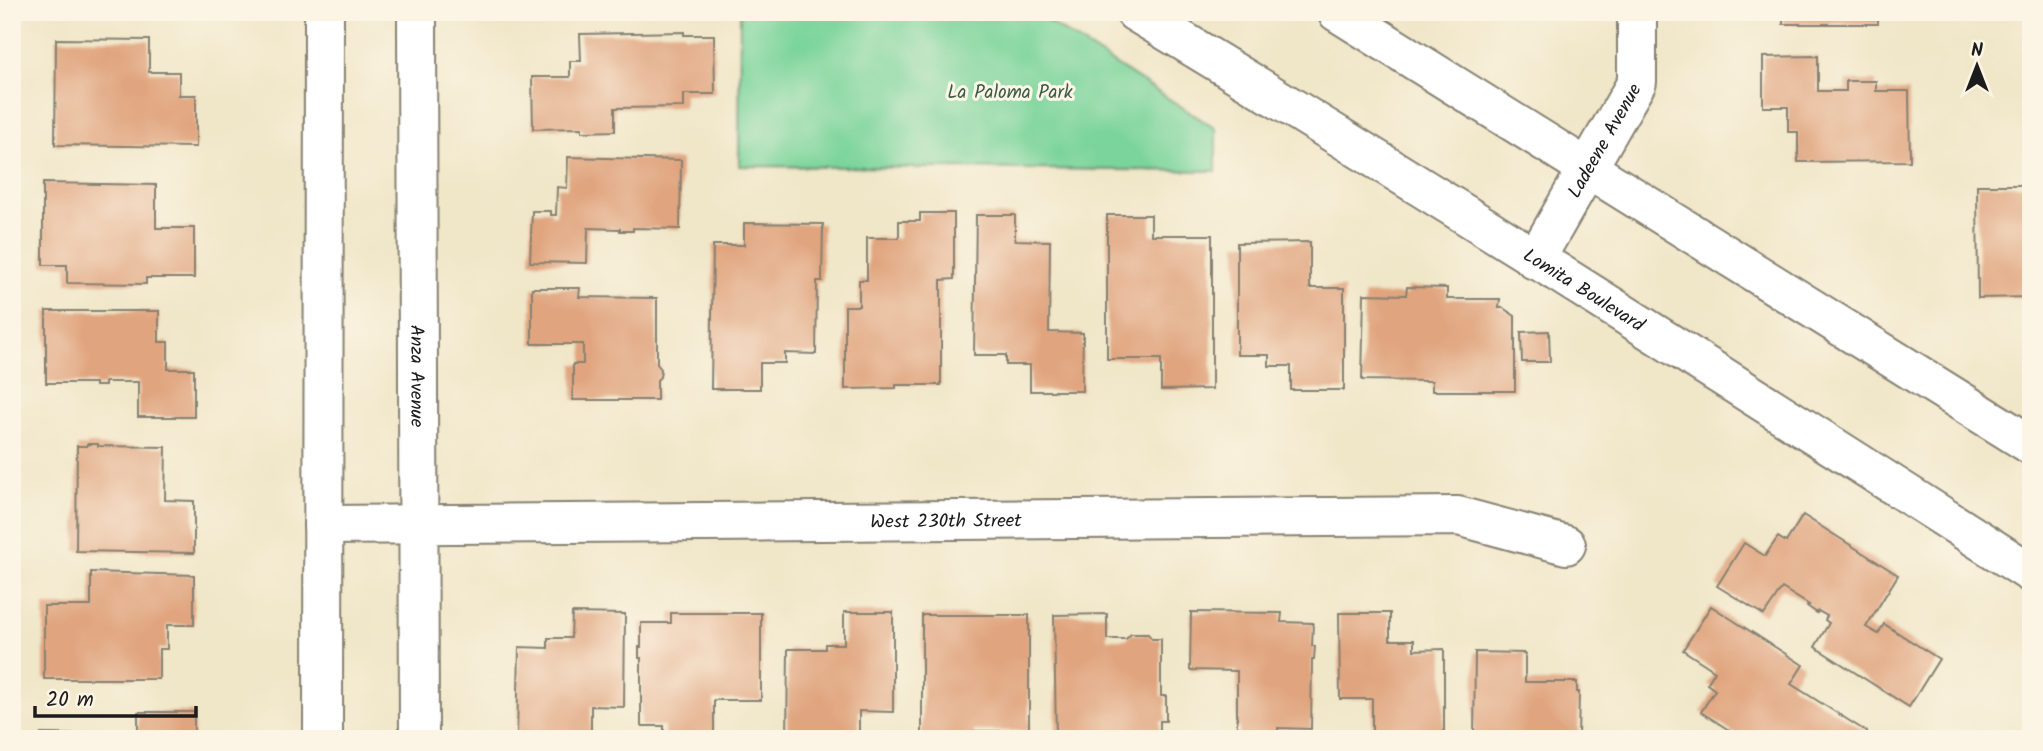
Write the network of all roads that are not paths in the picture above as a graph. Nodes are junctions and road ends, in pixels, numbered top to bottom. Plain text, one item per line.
1 (324, 12) edge
2 (417, 12) edge
3 (1135, 12) edge
4 (1337, 12) edge
5 (1637, 12) edge
6 (1588, 168) junction
7 (1535, 260) junction
8 (2031, 445) edge
9 (323, 525) junction
10 (417, 525) junction
11 (1566, 545) dead end
12 (2031, 573) edge
13 (323, 739) edge
14 (419, 739) edge

1 - 9 main road
2 - 10 main road, Anza Avenue
3 - 7 main road, Lomita Boulevard
4 - 6 main road
5 - 6 main road, Ladeene Avenue
6 - 7 main road, Ladeene Avenue
6 - 8 main road
7 - 12 main road, Lomita Boulevard
9 - 10 main road, West 230th Street
9 - 13 main road
10 - 11 main road, West 230th Street
10 - 14 main road, Anza Avenue

